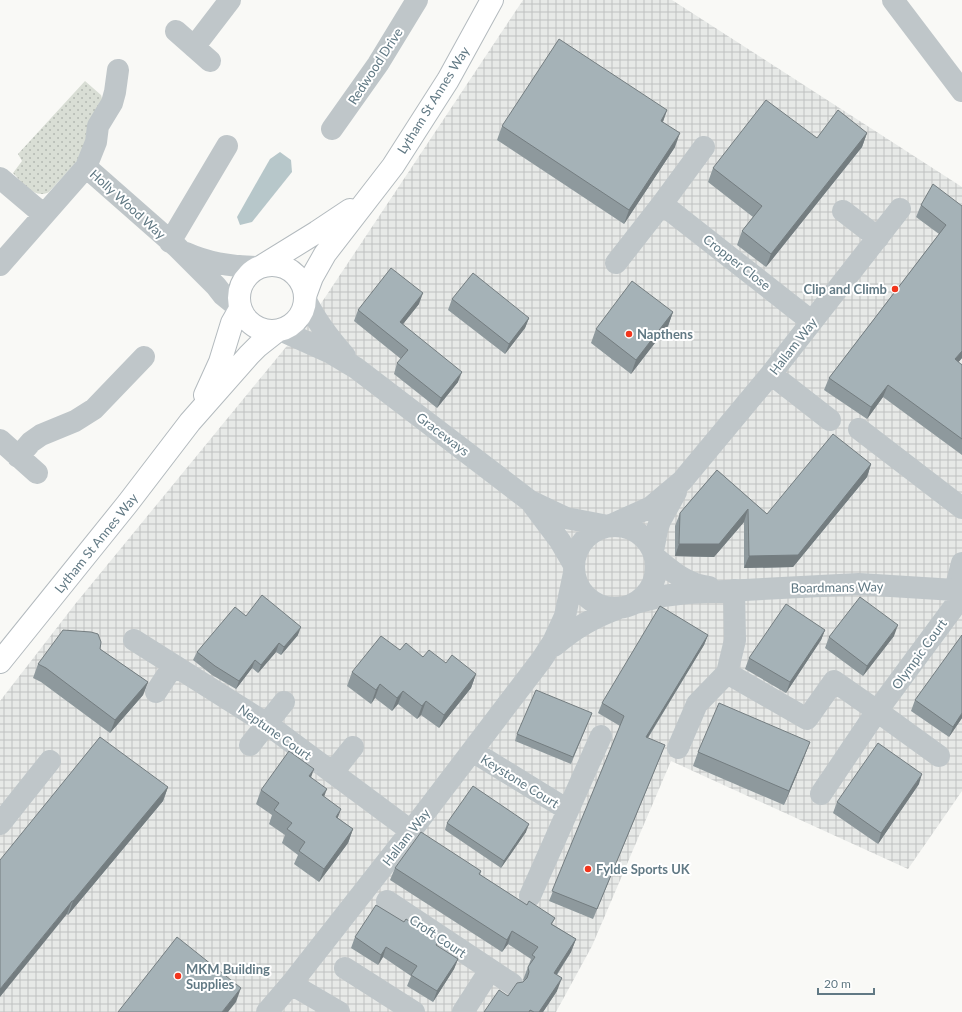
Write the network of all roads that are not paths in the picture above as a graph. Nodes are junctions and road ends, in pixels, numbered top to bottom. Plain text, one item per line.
1 (230, 0) edge
2 (416, 0) edge
3 (492, 0) edge
4 (893, 0) edge
5 (176, 31) dead end
6 (118, 70) dead end
7 (962, 91) edge
8 (332, 129) dead end
9 (227, 146) dead end
10 (704, 147) dead end
11 (86, 167) junction
12 (0, 178) edge
13 (368, 196) junction
14 (662, 204) junction
15 (900, 208) dead end
16 (843, 211) dead end
17 (44, 215) junction
18 (878, 238) junction
19 (173, 245) junction
20 (0, 264) edge
21 (616, 264) dead end
22 (261, 266) junction
23 (305, 297) junction
24 (240, 308) junction
25 (812, 321) junction
26 (278, 331) junction
27 (144, 357) dead end
28 (356, 368) junction
29 (771, 374) junction
30 (830, 420) dead end
31 (190, 422) junction
32 (859, 429) dead end
33 (0, 440) edge
34 (18, 457) junction
35 (37, 473) dead end
36 (682, 481) junction
37 (530, 501) junction
38 (962, 508) edge
39 (609, 526) junction
40 (654, 555) junction
41 (962, 563) edge
42 (574, 569) junction
43 (734, 590) junction
44 (960, 593) edge
45 (627, 605) junction
46 (134, 640) dead end
47 (542, 658) junction
48 (0, 662) edge
49 (173, 666) junction
50 (728, 673) junction
51 (156, 692) dead end
52 (284, 702) dead end
53 (877, 711) junction
54 (267, 724) junction
55 (601, 736) dead end
56 (250, 745) dead end
57 (353, 747) dead end
58 (678, 748) dead end
59 (472, 751) junction
60 (939, 756) dead end
61 (50, 761) dead end
62 (332, 772) junction
63 (821, 794) dead end
64 (568, 810) junction
65 (0, 824) edge
66 (411, 831) junction
67 (530, 896) dead end
68 (387, 901) dead end
69 (345, 968) dead end
70 (490, 970) junction
71 (291, 984) junction
72 (512, 984) dead end
73 (267, 1012) edge
74 (339, 1012) edge
75 (414, 1012) edge
76 (463, 1012) edge

1 - 5 street
2 - 8 street, Redwood Drive
3 - 13 main road, Lytham St Annes Way
4 - 7 street
6 - 11 street, Holly Wood Way
9 - 19 street, Holly Wood Way
10 - 14 street
11 - 17 street, Holly Wood Way
11 - 19 street, Holly Wood Way
12 - 17 street
13 - 22 main road, Lytham St Annes Way
13 - 23 main road, Lytham St Annes Way
14 - 21 street
14 - 25 street, Cropper Close
15 - 18 street, Hallam Way
16 - 18 street
17 - 20 street, Holly Wood Way
18 - 25 street, Hallam Way
19 - 22 street, Holly Wood Way
19 - 24 street, Holly Wood Way
22 - 23 main road
22 - 24 main road
23 - 26 main road
23 - 28 street, Graceways
24 - 26 main road
24 - 31 main road, Lytham St Annes Way
25 - 29 street, Hallam Way
26 - 28 street, Graceways
26 - 31 main road, Lytham St Annes Way
27 - 34 street
28 - 37 street, Graceways
29 - 30 street
29 - 36 street, Hallam Way
31 - 48 main road, Lytham St Annes Way
32 - 38 street
33 - 34 street
34 - 35 street
36 - 39 street, Hallam Way
36 - 40 street, Hallam Way
37 - 39 street, Graceways
37 - 42 street, Graceways
39 - 40 street
39 - 42 street
40 - 43 street, Boardmans Way
40 - 45 street
41 - 44 street, Olympic Court
42 - 45 street
42 - 47 street, Hallam Way
43 - 44 street, Boardmans Way
43 - 45 street, Boardmans Way
43 - 50 street
44 - 53 street, Olympic Court
45 - 47 street, Hallam Way
46 - 49 street, Neptune Court
47 - 59 street, Hallam Way
49 - 51 street
49 - 54 street, Neptune Court
50 - 53 street
50 - 58 street
52 - 54 street
53 - 60 street
53 - 63 street, Olympic Court
54 - 56 street
54 - 62 street, Neptune Court
55 - 64 street, Keystone Court
57 - 62 street
59 - 64 street, Keystone Court
59 - 66 street, Hallam Way
61 - 65 street
62 - 66 street, Neptune Court
64 - 67 street, Keystone Court
66 - 71 street, Hallam Way
68 - 70 street, Croft Court
69 - 75 street
70 - 72 street, Croft Court
70 - 76 street
71 - 73 street, Hallam Way
71 - 74 street

